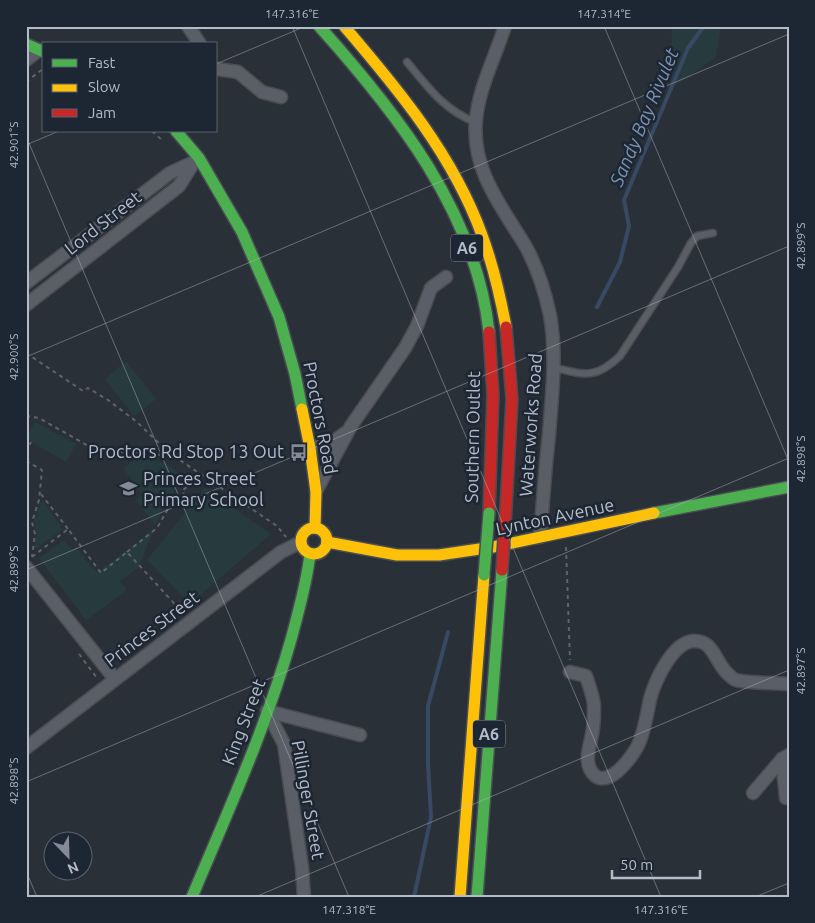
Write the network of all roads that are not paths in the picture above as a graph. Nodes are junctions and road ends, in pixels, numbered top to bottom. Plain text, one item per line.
1 (188, 26) edge
2 (319, 26) edge
3 (344, 26) edge
4 (505, 26) edge
5 (199, 42) edge
6 (26, 44) edge
7 (41, 51) edge
8 (26, 60) edge
9 (408, 62) dead end
10 (218, 69) edge
11 (282, 97) dead end
12 (475, 122) junction
13 (177, 132) edge
14 (196, 160) junction
15 (713, 233) dead end
16 (64, 254) junction
17 (74, 268) junction
18 (446, 277) dead end
19 (26, 283) edge
20 (26, 305) edge
21 (279, 317) joint
22 (555, 368) junction
23 (351, 426) junction
24 (310, 448) junction
25 (789, 488) edge
26 (316, 492) junction
27 (315, 528) junction
28 (540, 537) junction
29 (301, 542) junction
30 (327, 542) junction
31 (310, 554) junction
32 (26, 567) edge
33 (570, 672) road end
34 (115, 679) junction
35 (789, 684) edge
36 (267, 712) junction
37 (360, 735) dead end
38 (26, 748) edge
39 (785, 757) edge
40 (753, 794) dead end
41 (786, 798) dead end
42 (192, 897) edge
43 (304, 897) edge
44 (460, 897) edge
45 (477, 897) edge

1 - 5 street
2 - 44 main road, Southern Outlet / A6, bridge
3 - 45 main road, Southern Outlet / A6, bridge
4 - 12 street, Waterworks Road
6 - 7 main road
7 - 8 street
9 - 12 lane
10 - 11 street
12 - 22 street, Waterworks Road
13 - 14 main road, Proctors Road
14 - 16 street, Lord Street
14 - 17 street, Lord Street
14 - 21 street, Proctors Road
15 - 22 lane
16 - 17 street
16 - 19 street, Lord Street
17 - 20 street, Lord Street
18 - 23 street
21 - 24 main road, Proctors Road
22 - 28 street, Waterworks Road
23 - 24 street
23 - 26 street
24 - 26 main road, Proctors Road
25 - 28 main road, Lynton Avenue
26 - 27 main road, Proctors Road
27 - 29 main road
27 - 30 main road
28 - 30 main road, Lynton Avenue
29 - 31 main road
29 - 34 street, Princes Street
30 - 31 main road
31 - 36 main road, King Street
32 - 34 street
33 - 35 street
34 - 38 street, Princes Street
36 - 37 street
36 - 42 main road, King Street
36 - 43 street, Pillinger Street
39 - 40 street
39 - 41 street

